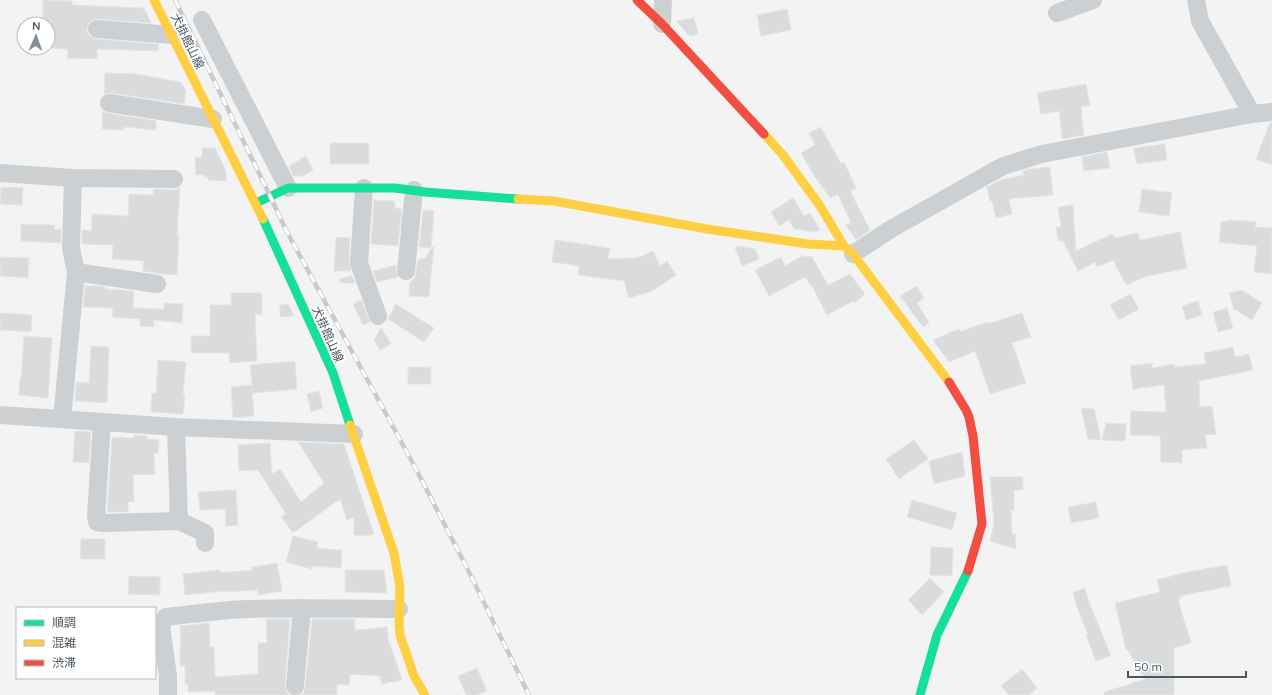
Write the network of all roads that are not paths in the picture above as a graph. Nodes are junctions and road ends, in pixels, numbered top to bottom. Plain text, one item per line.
1 (154, 0) edge
2 (637, 0) edge
3 (663, 0) edge
4 (1093, 0) edge
5 (1196, 0) edge
6 (1057, 13) dead end
7 (202, 20) dead end
8 (662, 24) junction
9 (97, 29) dead end
10 (172, 34) junction
11 (109, 102) dead end
12 (1265, 115) edge
13 (213, 119) junction
14 (0, 173) edge
15 (73, 178) junction
16 (174, 179) dead end
17 (288, 188) junction
18 (364, 188) junction
19 (414, 190) junction
20 (256, 203) junction
21 (849, 250) junction
22 (406, 271) dead end
23 (76, 272) junction
24 (157, 284) dead end
25 (378, 316) dead end
26 (0, 415) edge
27 (62, 419) junction
28 (102, 422) junction
29 (176, 427) junction
30 (354, 434) junction
31 (179, 521) junction
32 (205, 543) dead end
33 (302, 608) junction
34 (399, 610) junction
35 (158, 635) edge
36 (295, 686) dead end
37 (168, 695) edge
38 (425, 695) edge
39 (920, 695) edge

1 - 10 street, 犬掛館山線
2 - 8 street
3 - 8 street
4 - 6 street
5 - 12 street
7 - 17 street
8 - 21 street
9 - 10 street
10 - 13 street, 犬掛館山線
11 - 13 street
12 - 21 street
13 - 20 street, 犬掛館山線
14 - 15 street
15 - 16 street
15 - 23 street
17 - 18 street
17 - 20 street
18 - 19 street
18 - 25 street
19 - 21 street
19 - 22 street
20 - 30 street, 犬掛館山線
21 - 39 street
23 - 24 street
23 - 27 street
26 - 27 street
27 - 28 street
28 - 29 street
28 - 31 street
29 - 30 street
29 - 31 street
30 - 34 street, 犬掛館山線
31 - 32 street
33 - 34 street
33 - 35 street
33 - 36 street
34 - 38 street, 犬掛館山線
35 - 37 street

